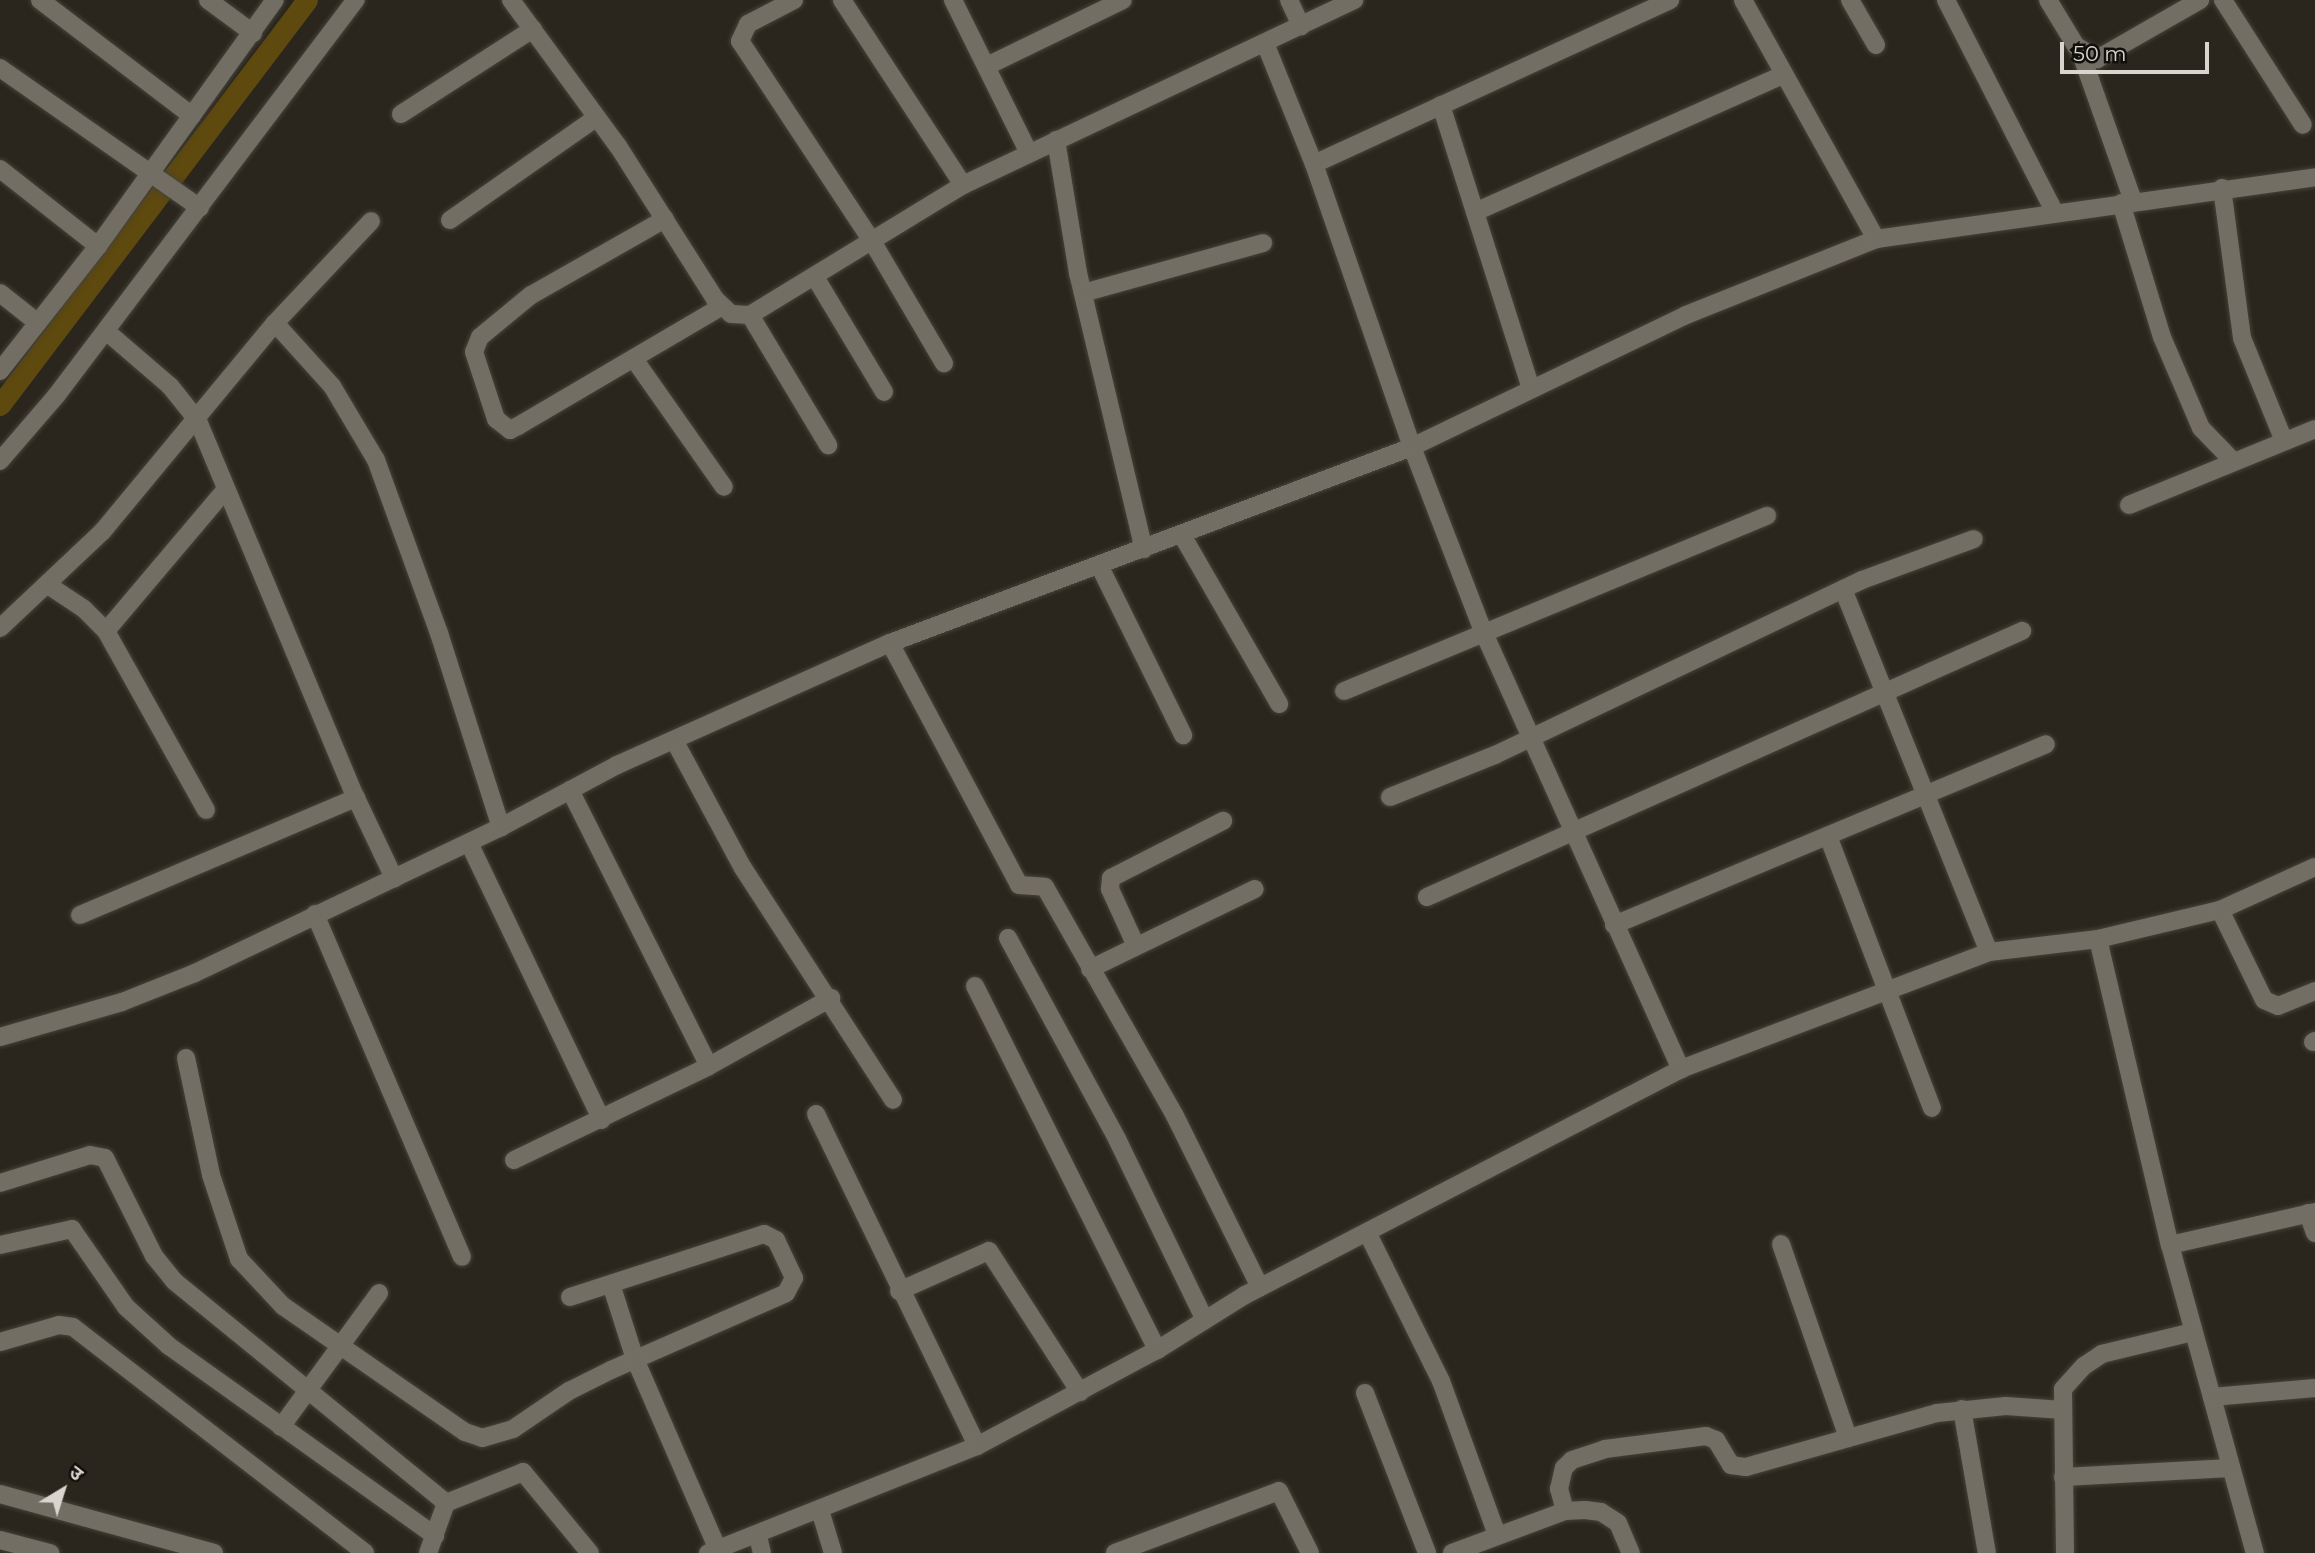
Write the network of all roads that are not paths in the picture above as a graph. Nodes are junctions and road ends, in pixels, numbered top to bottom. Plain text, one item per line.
1 (40, 0) edge
2 (208, 0) edge
3 (275, 0) edge
4 (356, 0) edge
5 (511, 0) edge
6 (794, 0) edge
7 (842, 0) edge
8 (1123, 0) edge
9 (1289, 0) edge
10 (1354, 0) edge
11 (1670, 0) edge
12 (1743, 0) edge
13 (1850, 0) edge
14 (1946, 0) edge
15 (2048, 0) edge
16 (2200, 0) edge
17 (2223, 0) edge
18 (960, 2) edge
19 (1301, 26) junction
20 (533, 29) junction
21 (253, 33) junction
22 (1265, 43) junction
23 (1876, 44) dead end
24 (2080, 51) junction
25 (986, 66) junction
26 (0, 68) edge
27 (1781, 76) junction
28 (1441, 105) junction
29 (401, 114) dead end
30 (192, 116) junction
31 (597, 117) junction
32 (2303, 125) dead end
33 (1056, 140) junction
34 (1029, 153) junction
35 (1314, 164) junction
36 (0, 169) edge
37 (2315, 177) edge
38 (157, 180) junction
39 (963, 185) junction
40 (2222, 188) junction
41 (2127, 202) junction
42 (192, 203) junction
43 (1475, 212) junction
44 (2055, 213) junction
45 (665, 219) junction
46 (450, 220) dead end
47 (371, 221) dead end
48 (1876, 239) junction
49 (872, 241) junction
50 (1263, 243) dead end
51 (98, 246) junction
52 (815, 277) junction
53 (0, 293) edge
54 (1083, 293) junction
55 (720, 307) junction
56 (750, 315) junction
57 (38, 323) junction
58 (275, 323) junction
59 (106, 331) junction
60 (634, 359) junction
61 (944, 363) dead end
62 (0, 370) edge
63 (1531, 389) junction
64 (884, 392) dead end
65 (198, 421) junction
66 (2315, 429) edge
67 (2284, 441) junction
68 (828, 444) dead end
69 (1412, 447) junction
70 (0, 461) edge
71 (2234, 462) junction
72 (724, 487) dead end
73 (225, 490) junction
74 (2129, 505) dead end
75 (1767, 516) dead end
76 (1182, 535) junction
77 (1975, 539) dead end
78 (1144, 549) junction
79 (1099, 565) junction
80 (48, 585) junction
81 (1843, 589) junction
82 (0, 628) edge
83 (106, 631) junction
84 (1483, 631) junction
85 (2022, 631) dead end
86 (890, 643) junction
87 (1344, 691) dead end
88 (1884, 692) junction
89 (1279, 704) dead end
90 (1183, 735) dead end
91 (1529, 739) junction
92 (674, 740) junction
93 (2046, 744) dead end
94 (570, 790) junction
95 (1924, 795) junction
96 (1390, 797) dead end
97 (356, 798) junction
98 (206, 810) dead end
99 (1223, 821) dead end
100 (501, 827) junction
101 (1572, 830) junction
102 (1828, 836) junction
103 (470, 843) junction
104 (2315, 867) edge
105 (394, 878) junction
106 (1255, 889) dead end
107 (1427, 897) dead end
108 (2220, 910) junction
109 (315, 914) junction
110 (80, 915) dead end
111 (1614, 926) junction
112 (1008, 938) dead end
113 (2098, 939) junction
114 (1136, 946) junction
115 (1989, 952) junction
116 (1090, 968) junction
117 (975, 986) dead end
118 (1889, 991) junction
119 (2315, 991) edge
120 (831, 998) junction
121 (0, 1037) edge
122 (186, 1058) dead end
123 (709, 1066) junction
124 (1681, 1069) junction
125 (893, 1100) dead end
126 (1932, 1108) dead end
127 (817, 1114) dead end
128 (602, 1120) junction
129 (514, 1160) dead end
130 (0, 1183) edge
131 (2312, 1212) edge
132 (1367, 1231) junction
133 (2315, 1233) edge
134 (1781, 1244) dead end
135 (0, 1245) edge
136 (2170, 1245) junction
137 (462, 1257) dead end
138 (611, 1284) junction
139 (1260, 1287) junction
140 (899, 1291) junction
141 (379, 1293) dead end
142 (570, 1297) dead end
143 (1205, 1320) junction
144 (2193, 1332) junction
145 (0, 1342) edge
146 (339, 1346) junction
147 (1157, 1350) junction
148 (635, 1359) junction
149 (2315, 1388) edge
150 (307, 1391) junction
151 (1080, 1392) junction
152 (1365, 1393) dead end
153 (2212, 1397) junction
154 (1962, 1409) junction
155 (2063, 1410) junction
156 (281, 1427) junction
157 (1848, 1438) junction
158 (977, 1447) junction
159 (2231, 1468) junction
160 (2063, 1477) junction
161 (0, 1494) edge
162 (446, 1503) junction
163 (820, 1510) junction
164 (1565, 1511) junction
165 (435, 1535) junction
166 (1497, 1535) junction
167 (0, 1539) edge
168 (760, 1544) edge
169 (713, 1551) edge
170 (50, 1553) edge
171 (214, 1553) edge
172 (365, 1553) edge
173 (428, 1553) edge
174 (590, 1553) edge
175 (833, 1553) edge
176 (1115, 1553) edge
177 (1310, 1553) edge
178 (1427, 1553) edge
179 (1452, 1553) edge
180 (1631, 1553) edge
181 (1987, 1553) edge
182 (2064, 1553) edge
183 (2255, 1553) edge

1 - 30 street
2 - 21 street
3 - 21 street
4 - 42 street
5 - 20 street
6 - 49 street
7 - 39 street
8 - 25 street
9 - 19 street
10 - 19 street
11 - 28 street
12 - 27 street
13 - 23 street
14 - 44 street
15 - 24 street
16 - 24 street
17 - 32 street
18 - 25 street
19 - 22 street
20 - 29 street
20 - 31 street
21 - 30 street
22 - 33 street
22 - 35 street
24 - 41 street
25 - 34 street
26 - 38 street
27 - 43 street
27 - 48 street
28 - 35 street
28 - 43 street
30 - 38 street
31 - 45 street
31 - 46 street
33 - 34 street
33 - 54 street
34 - 39 street
35 - 69 street
36 - 51 street
37 - 40 street
38 - 42 street
38 - 51 street
39 - 49 street
40 - 41 street
40 - 67 street
41 - 44 street
41 - 71 street
42 - 59 street
43 - 63 street
44 - 48 street
45 - 55 street
45 - 60 street
47 - 58 street
48 - 63 street
49 - 52 street
49 - 61 street
50 - 54 street
51 - 57 street
52 - 56 street
52 - 64 street
53 - 57 street
54 - 78 street
55 - 56 street
55 - 60 street
56 - 68 street
57 - 62 street
58 - 65 street
58 - 100 street
59 - 65 street
59 - 70 street
60 - 72 street
63 - 69 street
65 - 73 street
65 - 80 street
66 - 67 street
67 - 71 street
69 - 76 street
69 - 84 street
71 - 74 street
73 - 83 street
73 - 97 street
75 - 84 street
76 - 78 street
76 - 89 street
77 - 81 street
78 - 79 street
79 - 86 street
79 - 90 street
80 - 82 street
80 - 83 street
81 - 88 street
81 - 91 street
83 - 98 street
84 - 87 street
84 - 91 street
85 - 88 street
86 - 92 street
86 - 116 street
88 - 95 street
88 - 101 street
91 - 96 street
91 - 101 street
92 - 94 street
92 - 120 street
93 - 95 street
94 - 100 street
94 - 123 street
95 - 102 street
95 - 115 street
97 - 105 street
97 - 110 street
99 - 114 street
100 - 103 street
101 - 107 street
101 - 111 street
102 - 111 street
102 - 118 street
103 - 105 street
103 - 128 street
104 - 108 street
105 - 109 street
106 - 114 street
108 - 113 street
108 - 119 street
109 - 121 street
109 - 137 street
111 - 124 street
112 - 143 street
113 - 115 street
113 - 136 street
114 - 116 street
115 - 118 street
116 - 139 street
117 - 147 street
118 - 124 street
118 - 126 street
120 - 123 street
120 - 125 street
122 - 146 street
123 - 128 street
124 - 132 street
127 - 140 street
128 - 129 street
130 - 150 street
131 - 133 street
131 - 136 street
132 - 139 street
132 - 166 street
134 - 157 street
135 - 156 street
136 - 144 street
138 - 142 street
138 - 148 street
138 - 148 street
139 - 143 street
140 - 151 street
140 - 158 street
141 - 146 street
143 - 147 street
144 - 153 street
144 - 155 street
145 - 172 street
146 - 148 street
146 - 150 street
147 - 151 street
148 - 169 street
149 - 153 street
150 - 156 street
150 - 162 street
151 - 158 street
152 - 178 street
153 - 159 street
154 - 155 street
154 - 157 street
154 - 181 street
155 - 160 street
156 - 165 street
157 - 164 street
158 - 163 street
159 - 160 street
159 - 183 street
160 - 182 street
161 - 171 street
162 - 165 street
162 - 174 street
163 - 168 street
163 - 175 street
164 - 166 street
164 - 180 street
165 - 173 street
166 - 179 street
167 - 170 street
168 - 169 street
176 - 177 street

